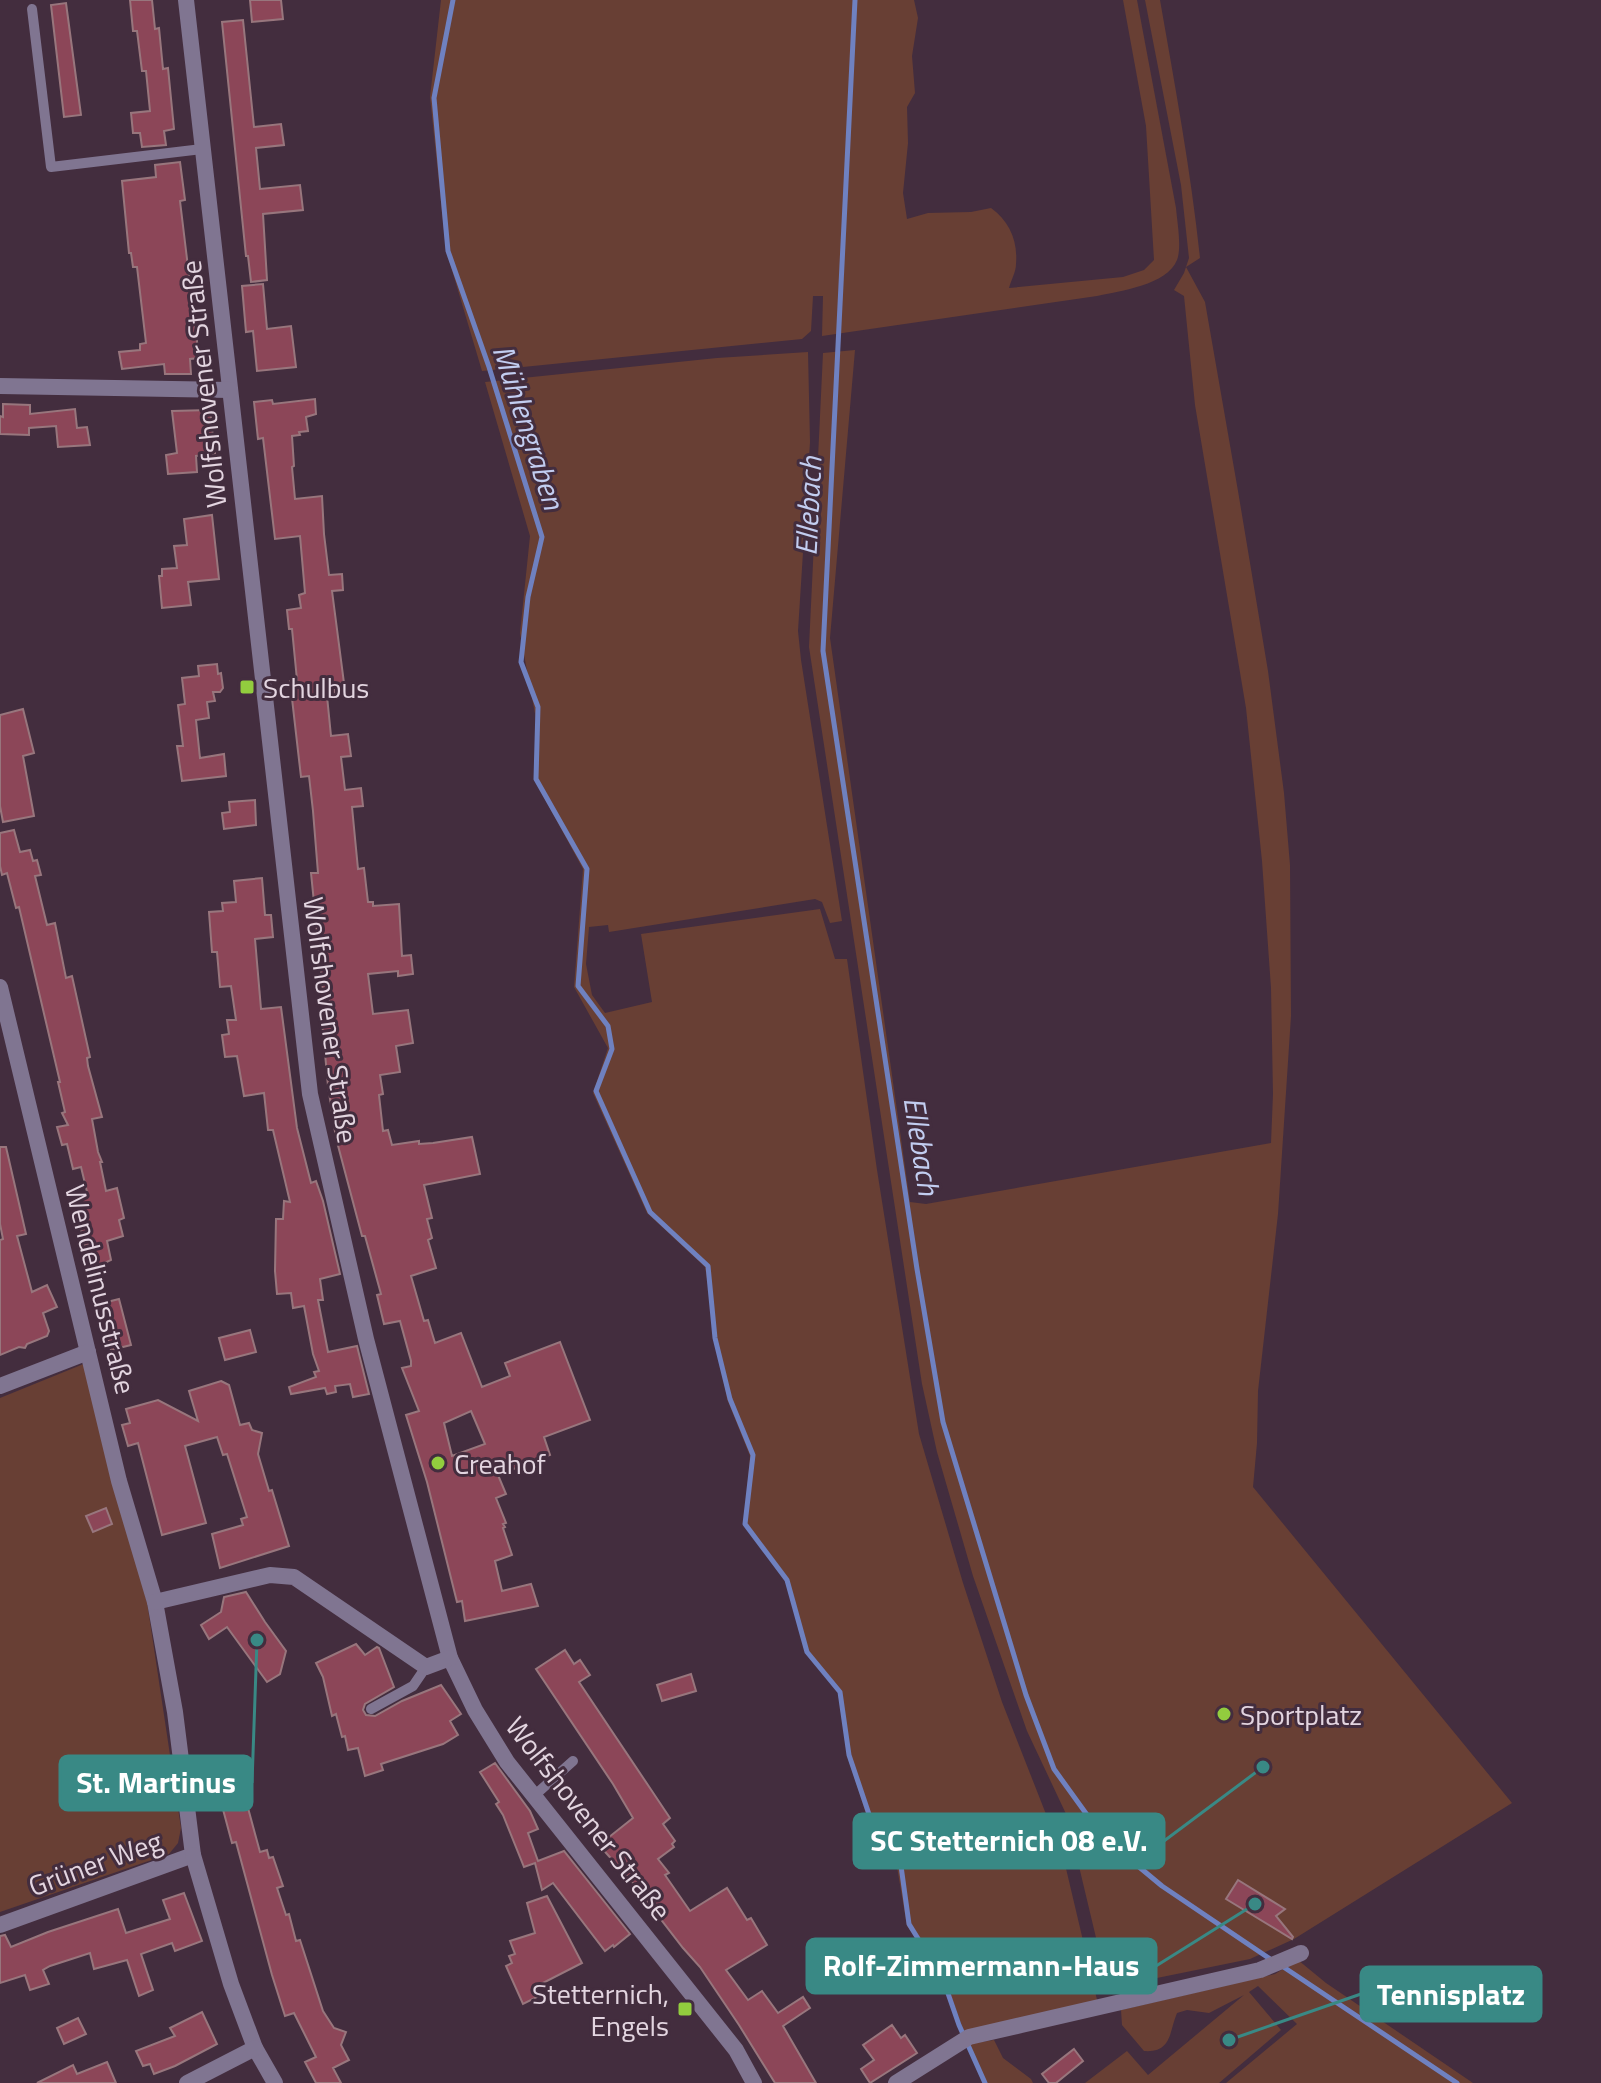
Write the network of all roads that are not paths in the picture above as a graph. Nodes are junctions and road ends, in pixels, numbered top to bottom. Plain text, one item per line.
1 (186, 0) edge
2 (32, 9) dead end
3 (202, 149) junction
4 (0, 386) edge
5 (230, 390) junction
6 (0, 987) edge
7 (88, 1352) junction
8 (0, 1386) edge
9 (155, 1602) junction
10 (450, 1658) junction
11 (426, 1667) junction
12 (371, 1709) dead end
13 (573, 1761) dead end
14 (535, 1795) junction
15 (193, 1855) junction
16 (0, 1925) edge
17 (1301, 1953) dead end
18 (255, 2048) junction
19 (187, 2083) edge
20 (275, 2083) edge
21 (754, 2083) edge
22 (896, 2083) edge

1 - 3 street, Wolfshovener Straße
2 - 3 lane
3 - 5 street, Wolfshovener Straße
4 - 5 street
5 - 10 street, Wolfshovener Straße
6 - 7 street, Wendelinusstraße
7 - 8 street
7 - 9 street, Wendelinusstraße
9 - 11 street
9 - 15 street, Grüner Weg
10 - 11 street
10 - 14 street, Wolfshovener Straße
11 - 12 lane
13 - 14 lane
14 - 21 street, Wolfshovener Straße
15 - 16 street, Grüner Weg
15 - 18 street
17 - 22 street
18 - 19 street
18 - 20 street

